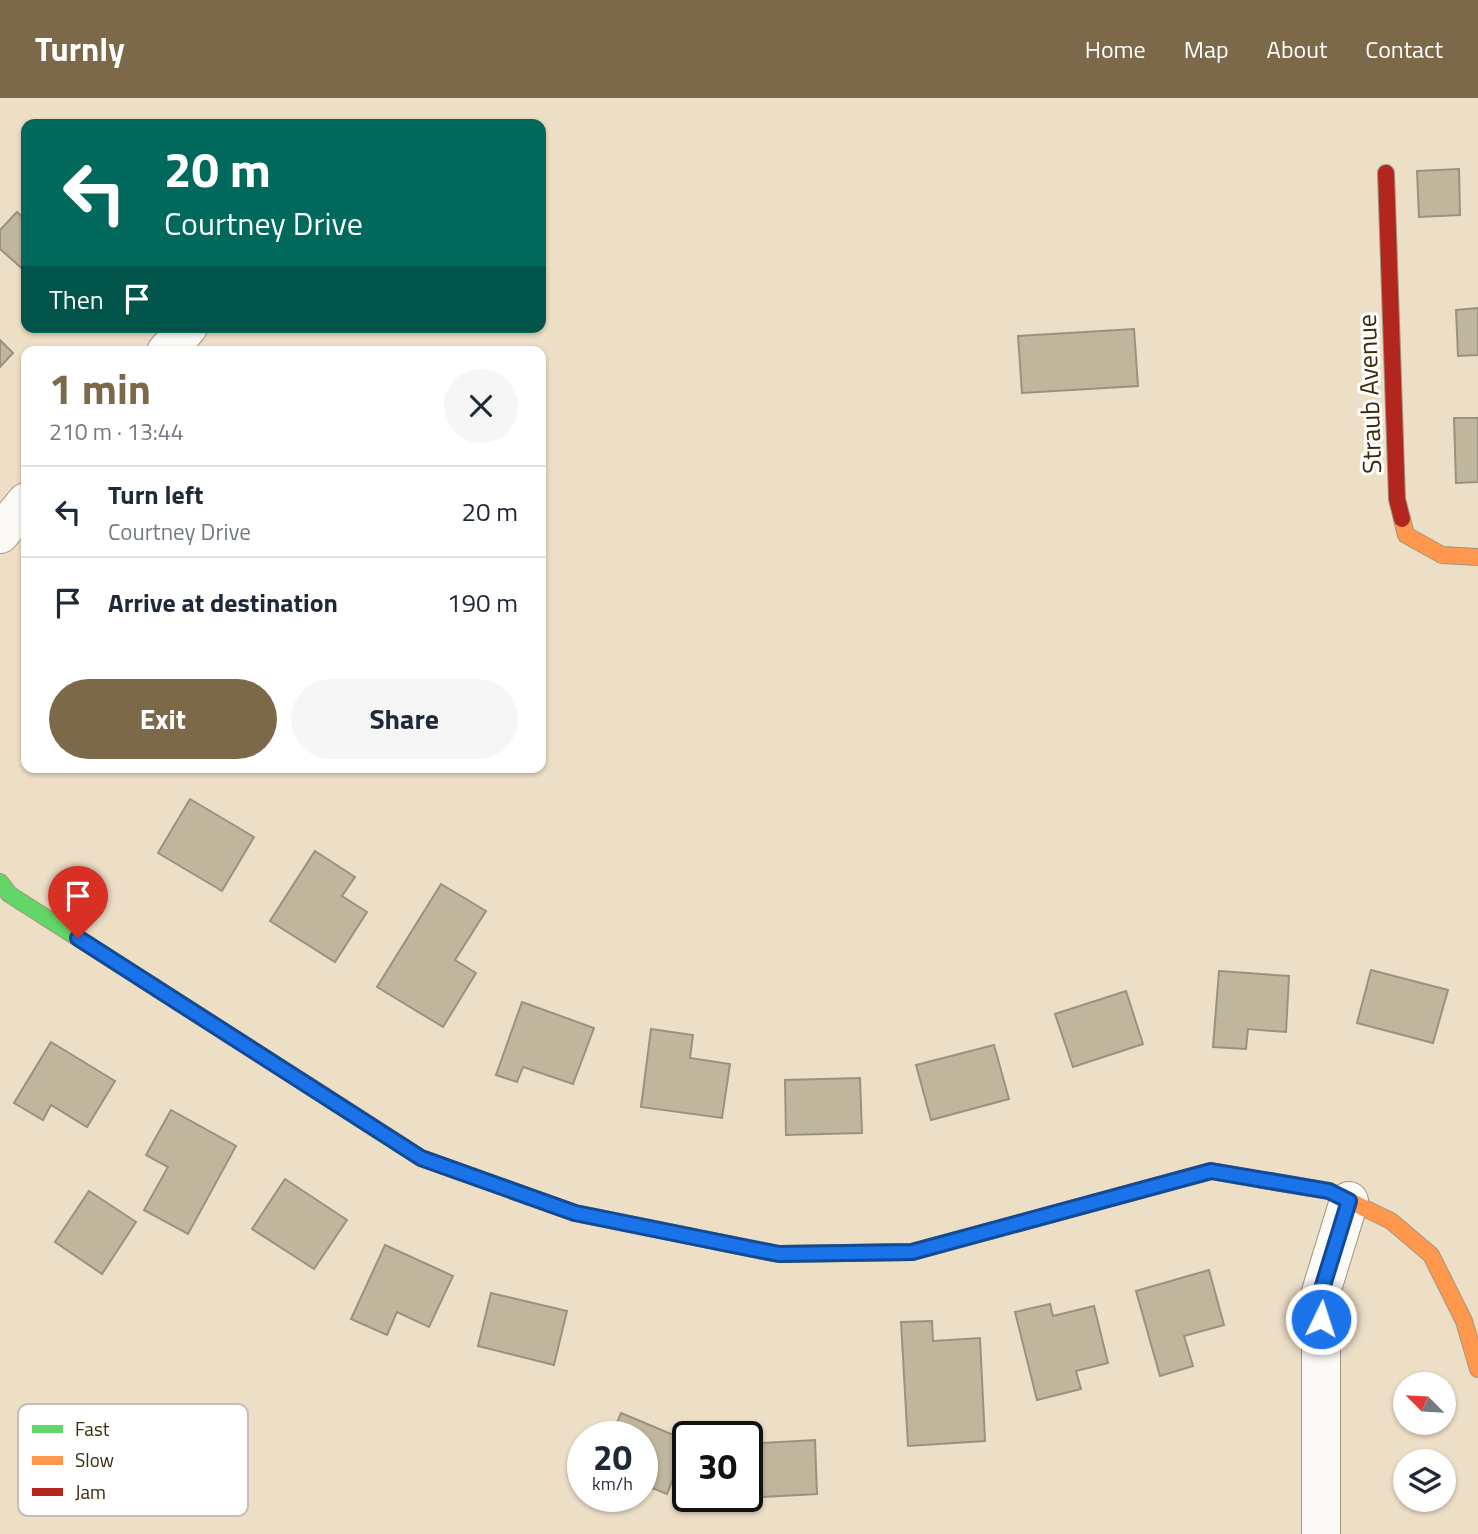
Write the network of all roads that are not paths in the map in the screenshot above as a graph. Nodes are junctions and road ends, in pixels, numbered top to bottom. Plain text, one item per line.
1 (1386, 173) dead end
2 (21, 508) edge
3 (0, 534) edge
4 (1478, 557) edge
5 (0, 881) edge
6 (1349, 1201) junction
7 (1478, 1368) edge
8 (1321, 1534) edge

1 - 4 street, Straub Avenue
2 - 3 street
5 - 6 street
6 - 7 street
6 - 8 street

